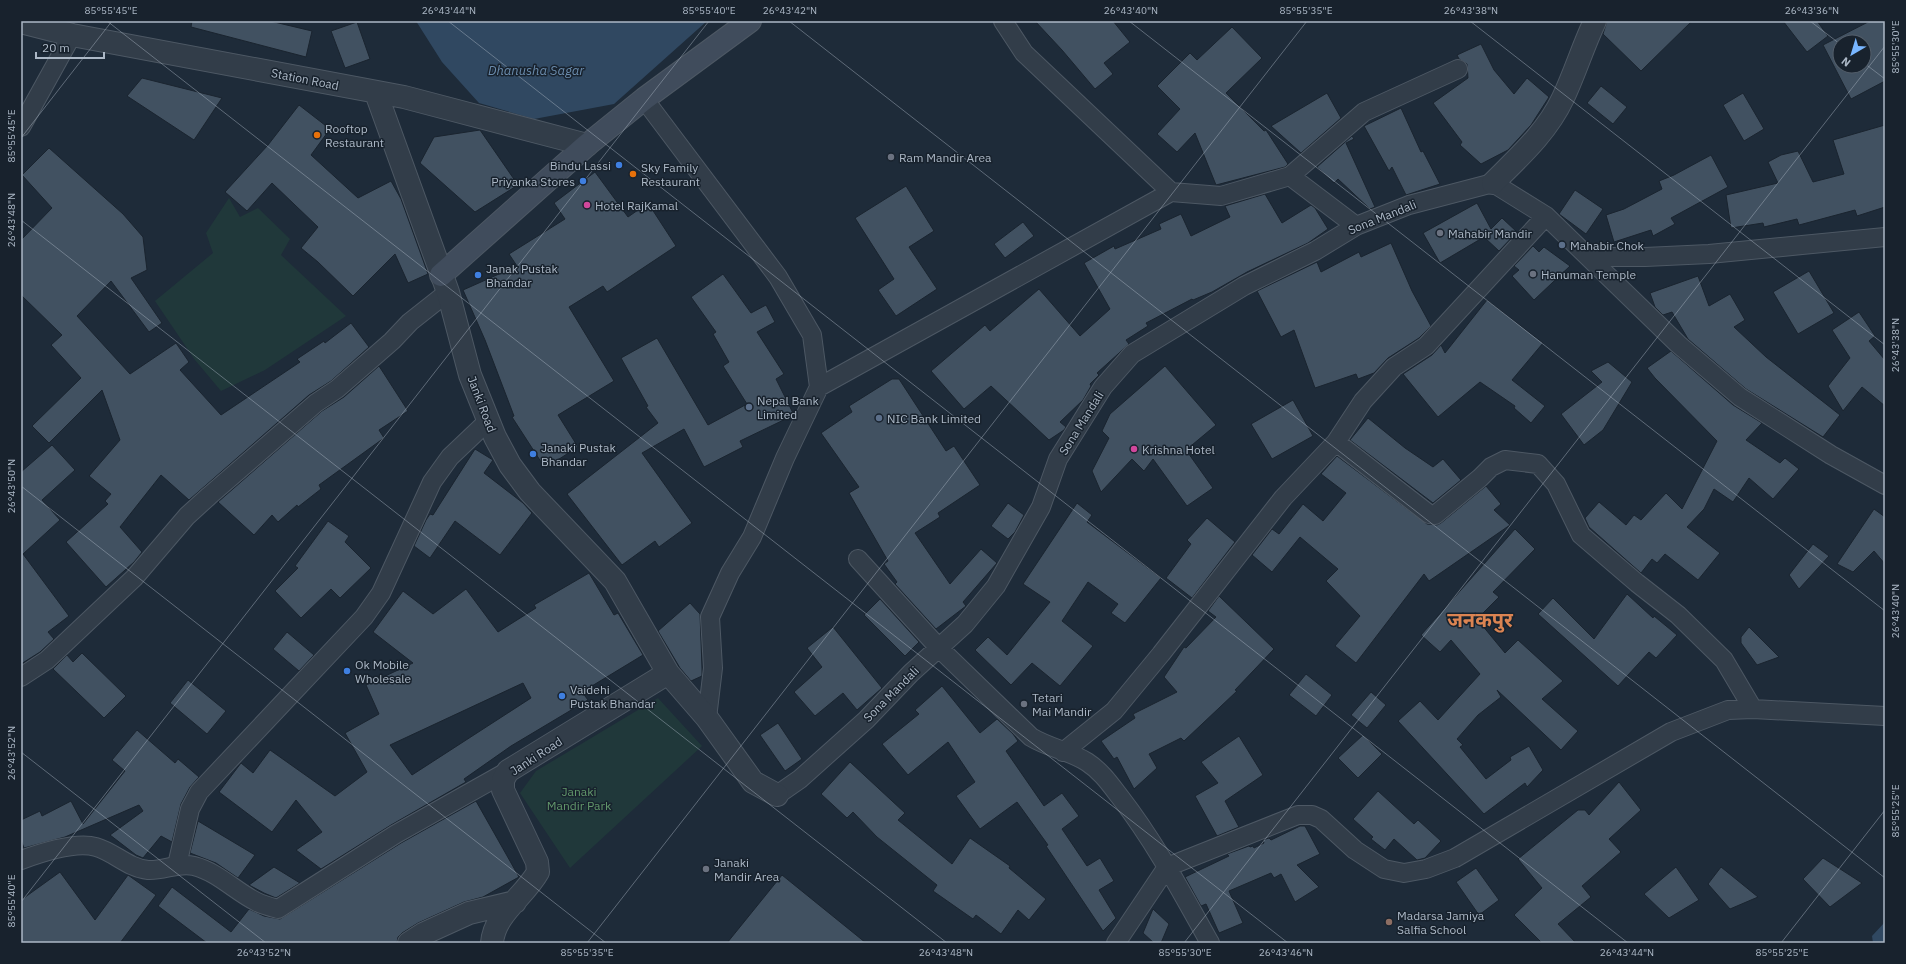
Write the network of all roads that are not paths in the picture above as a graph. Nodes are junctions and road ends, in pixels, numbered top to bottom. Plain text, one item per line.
1 (750, 21) edge
2 (1003, 21) edge
3 (1594, 21) edge
4 (21, 22) edge
5 (72, 35) junction
6 (1458, 69) dead end
7 (376, 93) junction
8 (644, 99) junction
9 (21, 127) edge
10 (587, 145) junction
11 (1290, 176) junction
12 (1493, 184) junction
13 (1171, 192) junction
14 (1546, 216) junction
15 (1356, 226) junction
16 (1885, 236) edge
17 (1590, 257) junction
18 (445, 284) junction
19 (819, 387) junction
20 (489, 420) junction
21 (1336, 442) junction
22 (1885, 485) edge
23 (858, 559) dead end
24 (939, 648) junction
25 (668, 673) junction
26 (21, 677) edge
27 (1753, 709) junction
28 (1885, 716) edge
29 (707, 718) junction
30 (1063, 752) junction
31 (508, 771) junction
32 (777, 795) joint
33 (21, 860) edge
34 (177, 865) junction
35 (1167, 867) junction
36 (515, 902) junction
37 (409, 943) edge
38 (492, 943) edge
39 (1116, 943) edge
40 (1210, 943) edge

1 - 8 main road
2 - 13 street
3 - 12 street
4 - 5 street, Station Road
5 - 7 street, Station Road
5 - 9 street
6 - 11 street
7 - 10 street, Station Road
7 - 18 street, Janki Road
8 - 10 main road
8 - 19 street
10 - 18 main road
11 - 13 street
11 - 15 street
12 - 14 street
12 - 15 street, Sona Mandali
13 - 19 street
14 - 17 street
14 - 21 street
15 - 24 street, Sona Mandali
16 - 17 street
17 - 22 street
18 - 20 street, Janki Road
18 - 26 street
19 - 29 street
20 - 25 street, Janki Road
20 - 34 street
21 - 27 street
21 - 30 street
23 - 24 street
24 - 30 street
24 - 32 street, Sona Mandali
25 - 29 street, Janki Road
25 - 31 street, Janki Road
27 - 28 street
27 - 35 street
29 - 32 street, Janki Road
30 - 35 street
31 - 34 street
31 - 36 street, Janki Road
33 - 34 street
35 - 39 street
35 - 40 street
36 - 37 street
36 - 38 street, Janki Road

